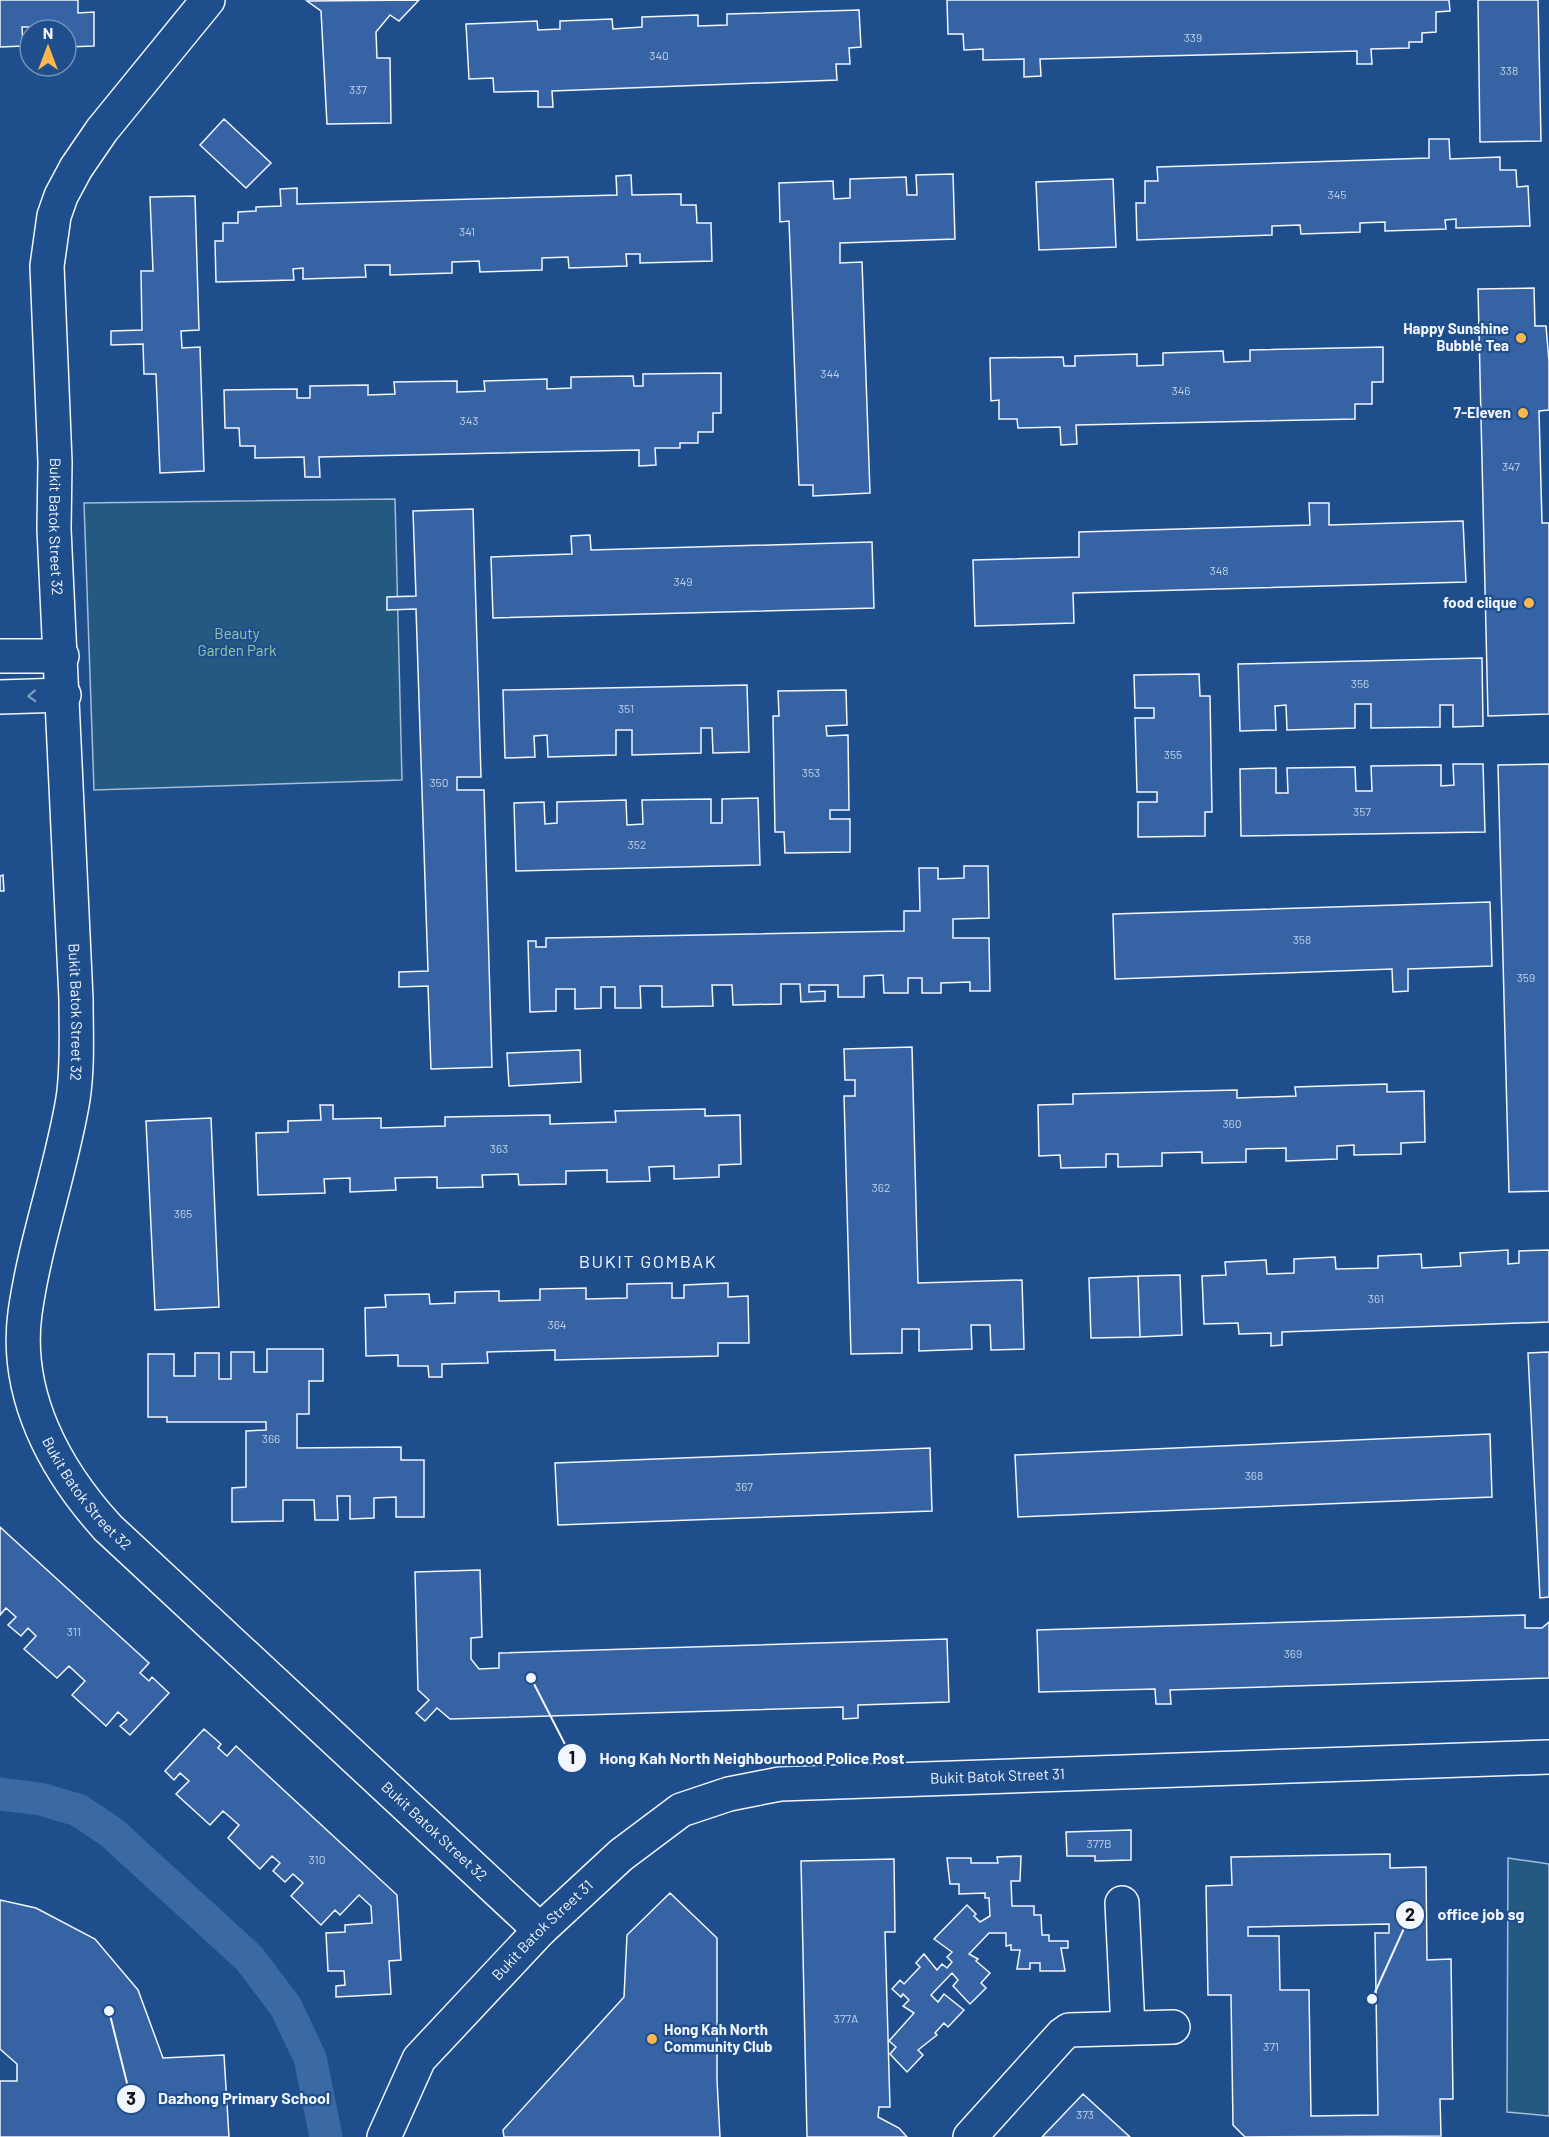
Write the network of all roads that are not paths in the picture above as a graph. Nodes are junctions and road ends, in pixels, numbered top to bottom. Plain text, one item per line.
1 (208, 0) edge
2 (0, 656) edge
3 (62, 656) junction
4 (64, 695) junction
5 (0, 697) edge
6 (1549, 1757) edge
7 (1122, 1902) dead end
8 (540, 1930) junction
9 (1173, 2027) dead end
10 (1128, 2028) junction
11 (384, 2137) edge
12 (970, 2137) edge

1 - 3 street, Bukit Batok Street 32
2 - 3 street
3 - 4 street, Bukit Batok Street 32
4 -> 5 street
4 - 8 street, Bukit Batok Street 32
6 - 8 street, Bukit Batok Street 31
7 - 10 street
8 - 11 street, Bukit Batok Street 31
9 - 10 street
10 - 12 street

